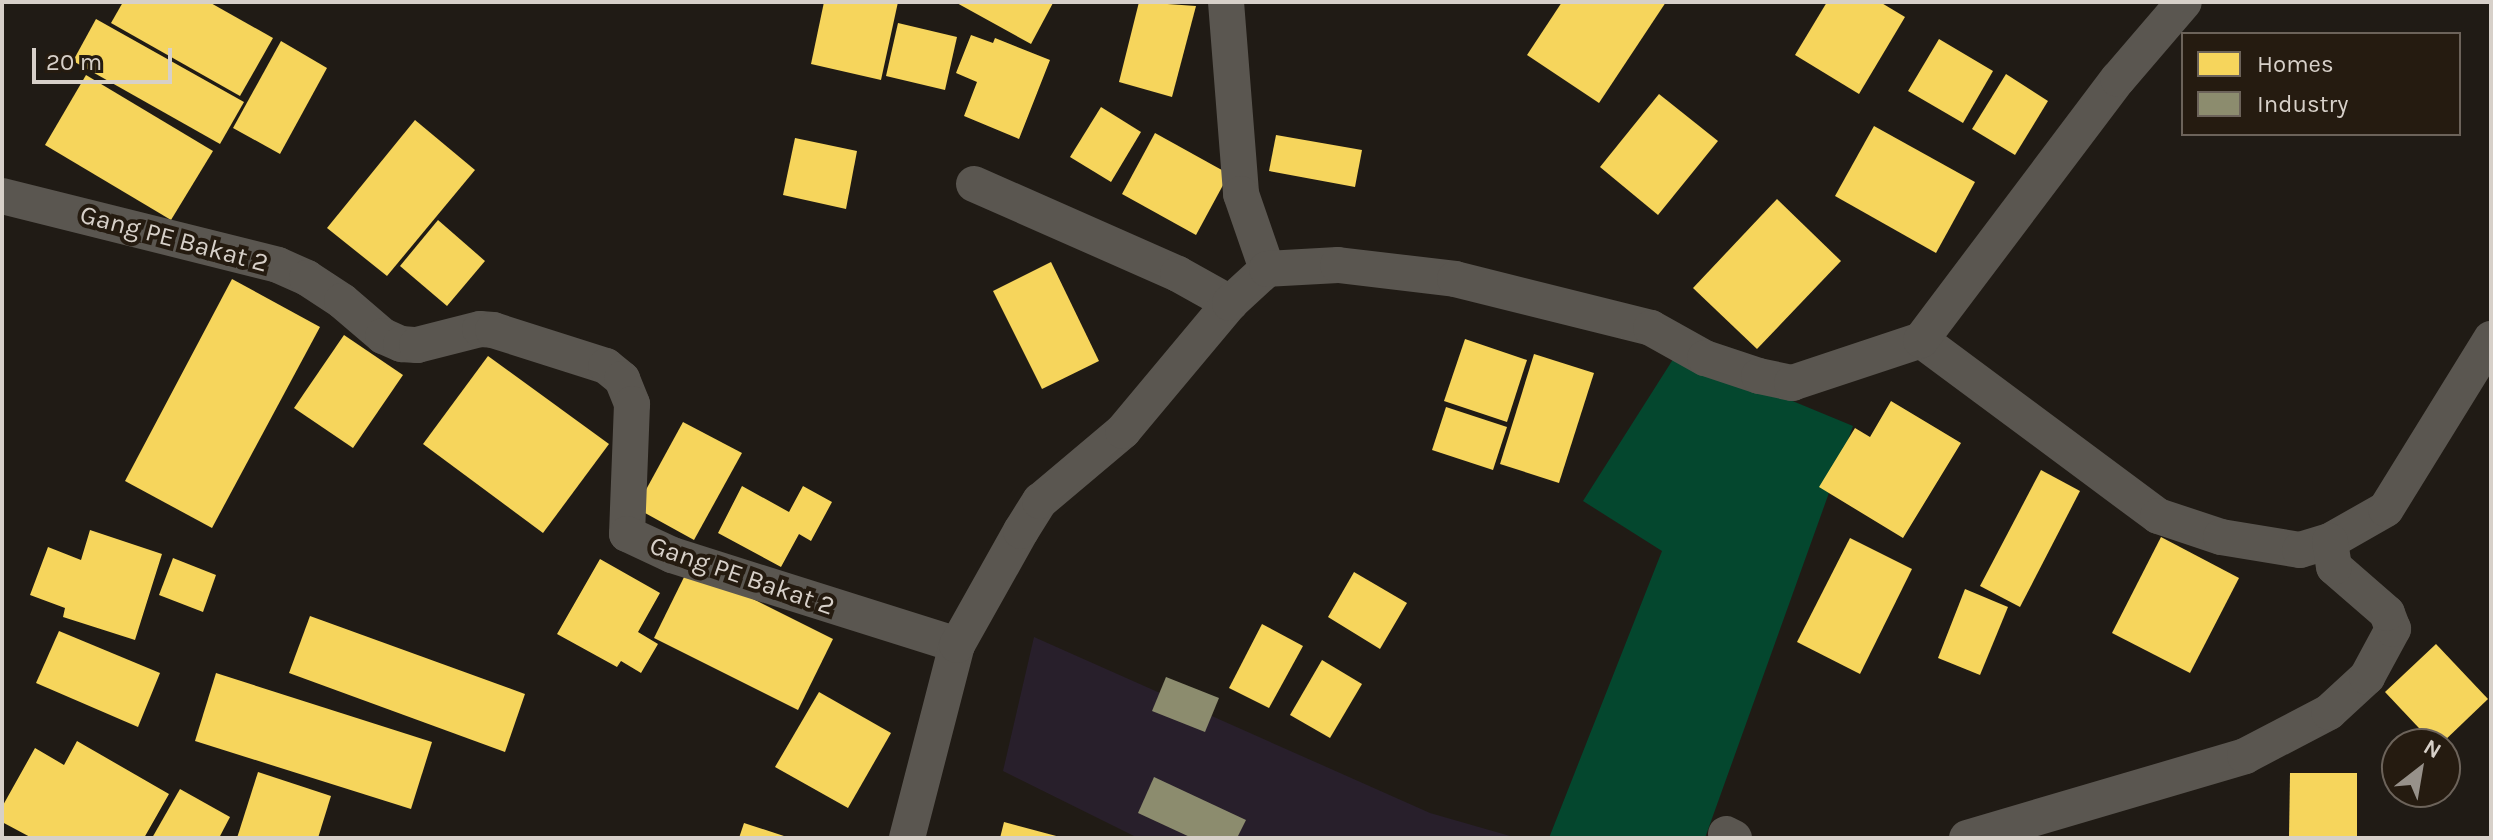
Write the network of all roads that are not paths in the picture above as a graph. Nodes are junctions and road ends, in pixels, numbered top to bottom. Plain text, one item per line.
1 (1226, 2) edge
2 (2184, 2) edge
3 (974, 184) dead end
4 (2, 196) edge
5 (1267, 269) junction
6 (1230, 303) junction
7 (2491, 339) edge
8 (1921, 340) junction
9 (2330, 541) junction
10 (957, 645) junction
11 (907, 838) edge
12 (1967, 838) edge

1 - 5 street
2 - 8 street
3 - 6 street
4 - 10 street, Gang PE Bakat 2
5 - 6 street
5 - 8 street
6 - 10 street
7 - 9 street
8 - 9 street
9 - 12 street
10 - 11 street

